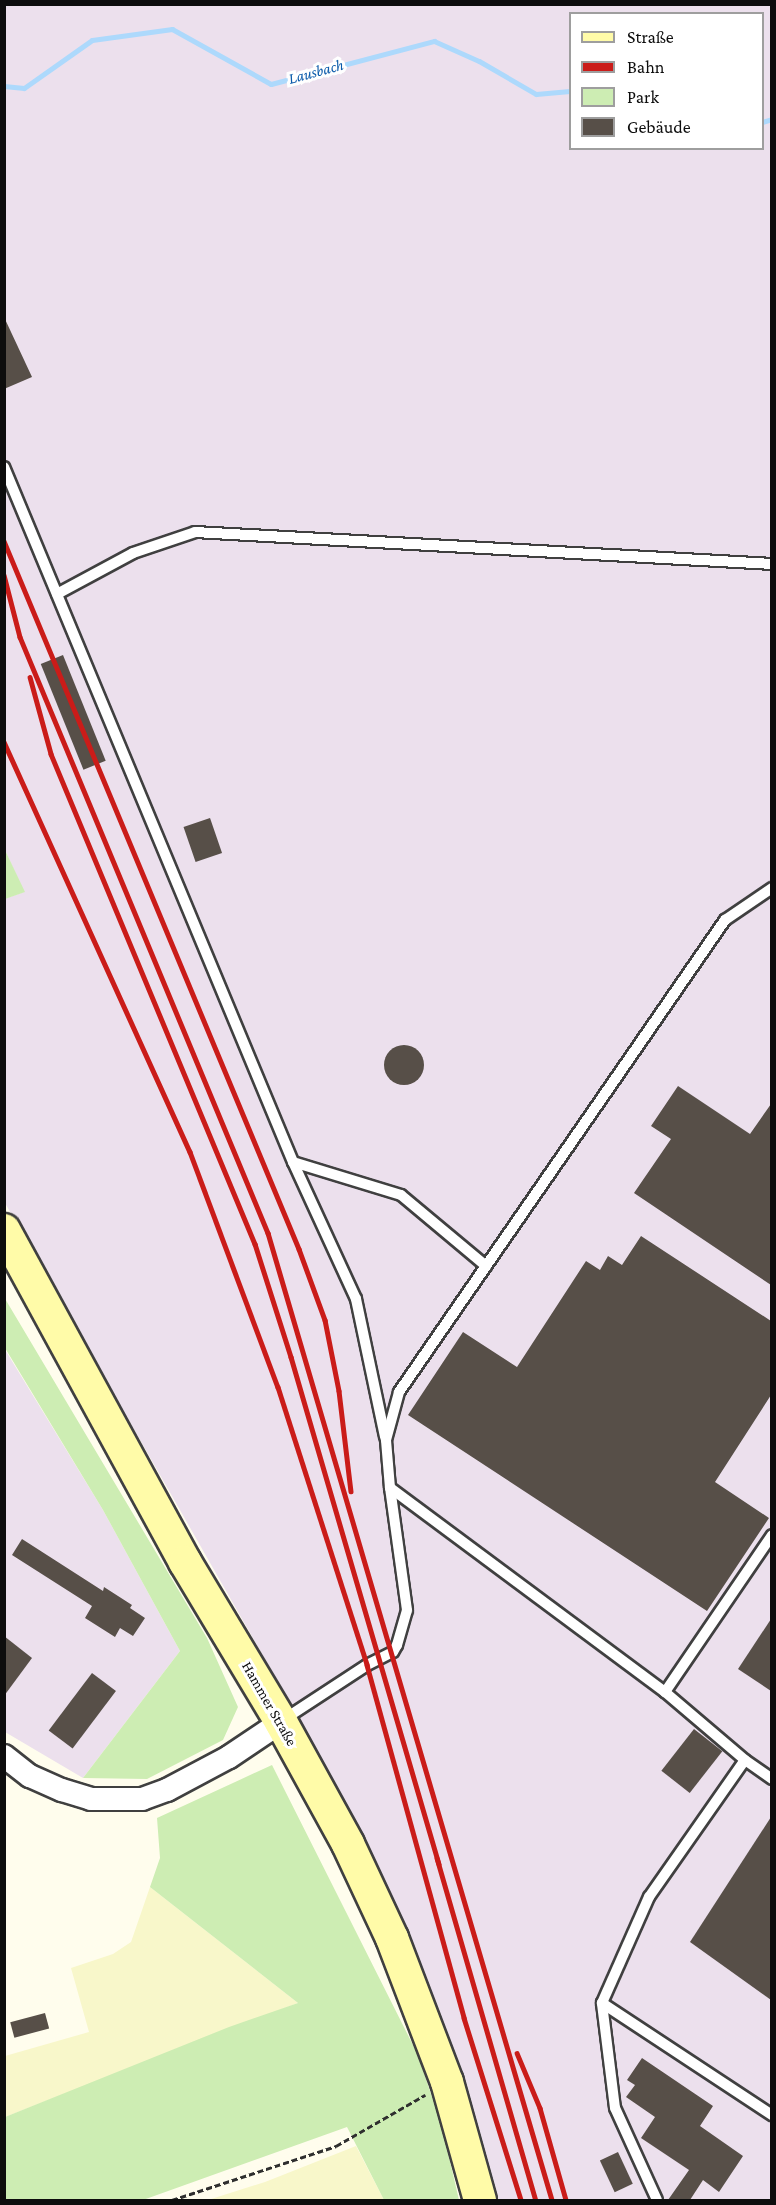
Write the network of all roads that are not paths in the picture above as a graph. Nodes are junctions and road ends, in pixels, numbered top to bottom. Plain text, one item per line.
1 (4, 467) edge
2 (771, 564) edge
3 (57, 594) junction
4 (771, 888) edge
5 (293, 1162) junction
6 (4, 1230) edge
7 (486, 1266) junction
8 (386, 1440) junction
9 (390, 1488) junction
10 (771, 1535) edge
11 (665, 1692) junction
12 (281, 1722) junction
13 (4, 1756) edge
14 (745, 1760) junction
15 (771, 1779) edge
16 (602, 2003) junction
17 (771, 2115) edge
18 (480, 2200) edge
19 (657, 2200) edge

1 - 3 lane
2 - 3 lane
3 - 5 lane
4 - 7 lane
5 - 7 lane
5 - 8 lane
6 - 12 main road, Hammer Straße
7 - 8 lane
8 - 9 lane
9 - 11 lane
9 - 12 lane
10 - 11 lane
11 - 14 lane
12 - 13 street
12 - 18 main road, Hammer Straße
14 - 15 lane
14 - 16 lane
16 - 17 lane
16 - 19 lane

